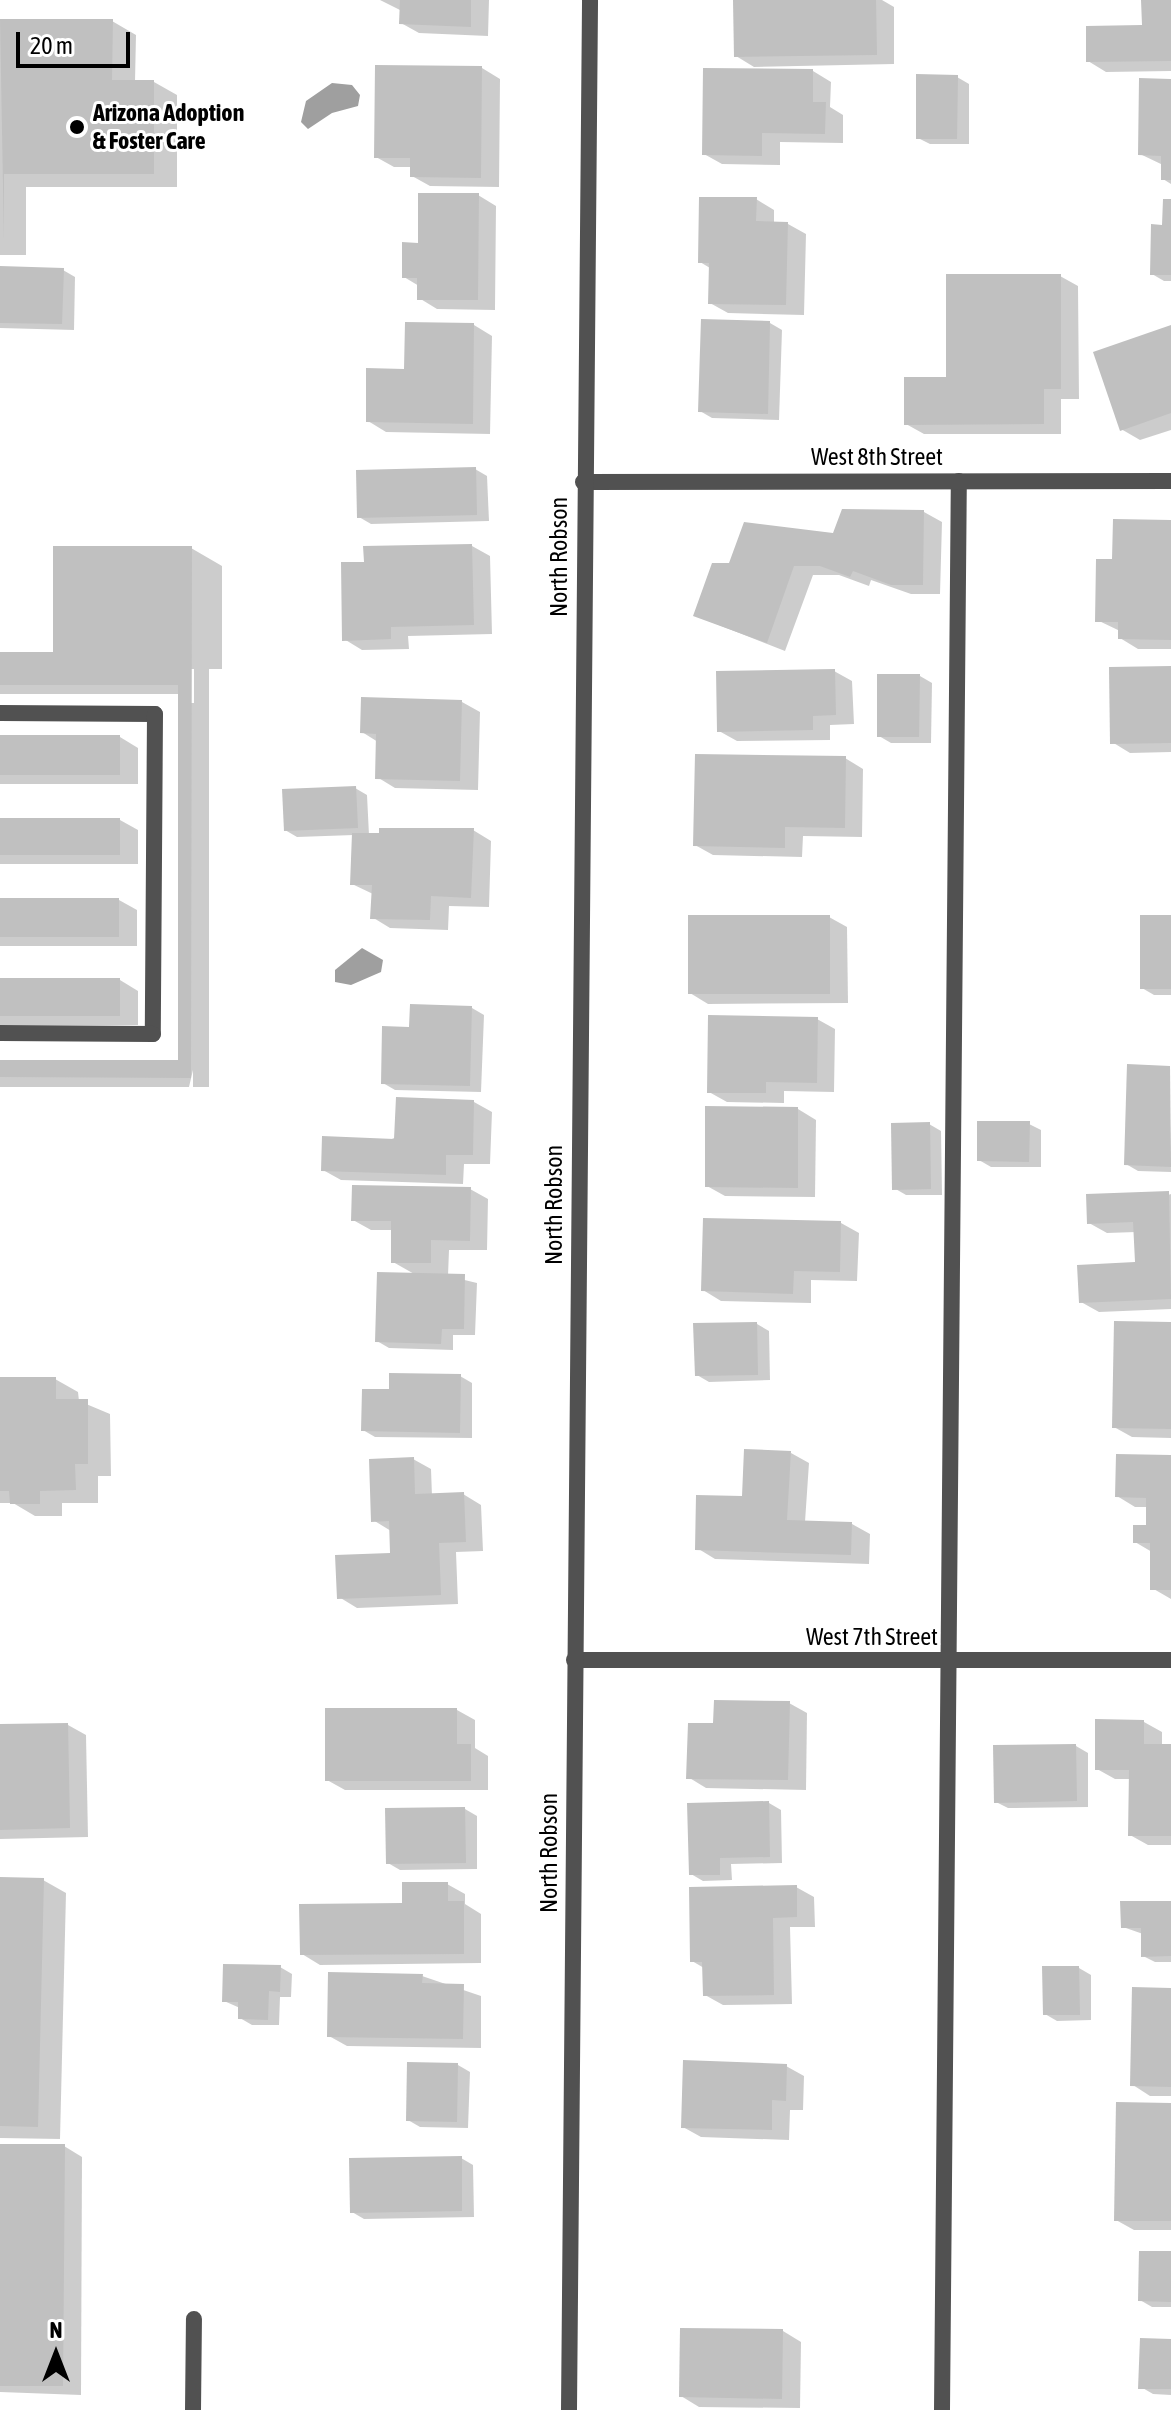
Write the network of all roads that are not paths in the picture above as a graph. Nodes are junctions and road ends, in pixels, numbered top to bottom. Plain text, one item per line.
1 (590, 0) edge
2 (959, 481) junction
3 (1171, 481) edge
4 (583, 482) junction
5 (0, 713) edge
6 (0, 1033) edge
7 (574, 1660) junction
8 (949, 1660) junction
9 (1171, 1660) edge
10 (194, 2319) dead end
11 (193, 2410) edge
12 (569, 2410) edge
13 (942, 2410) edge

1 - 4 street, North Robson
2 - 3 street, West 8th Street
2 - 4 street, West 8th Street
2 - 8 street
4 - 7 street, North Robson
5 - 6 street
7 - 8 street, West 7th Street
7 - 12 street, North Robson
8 - 9 street, West 7th Street
8 - 13 street
10 - 11 street

